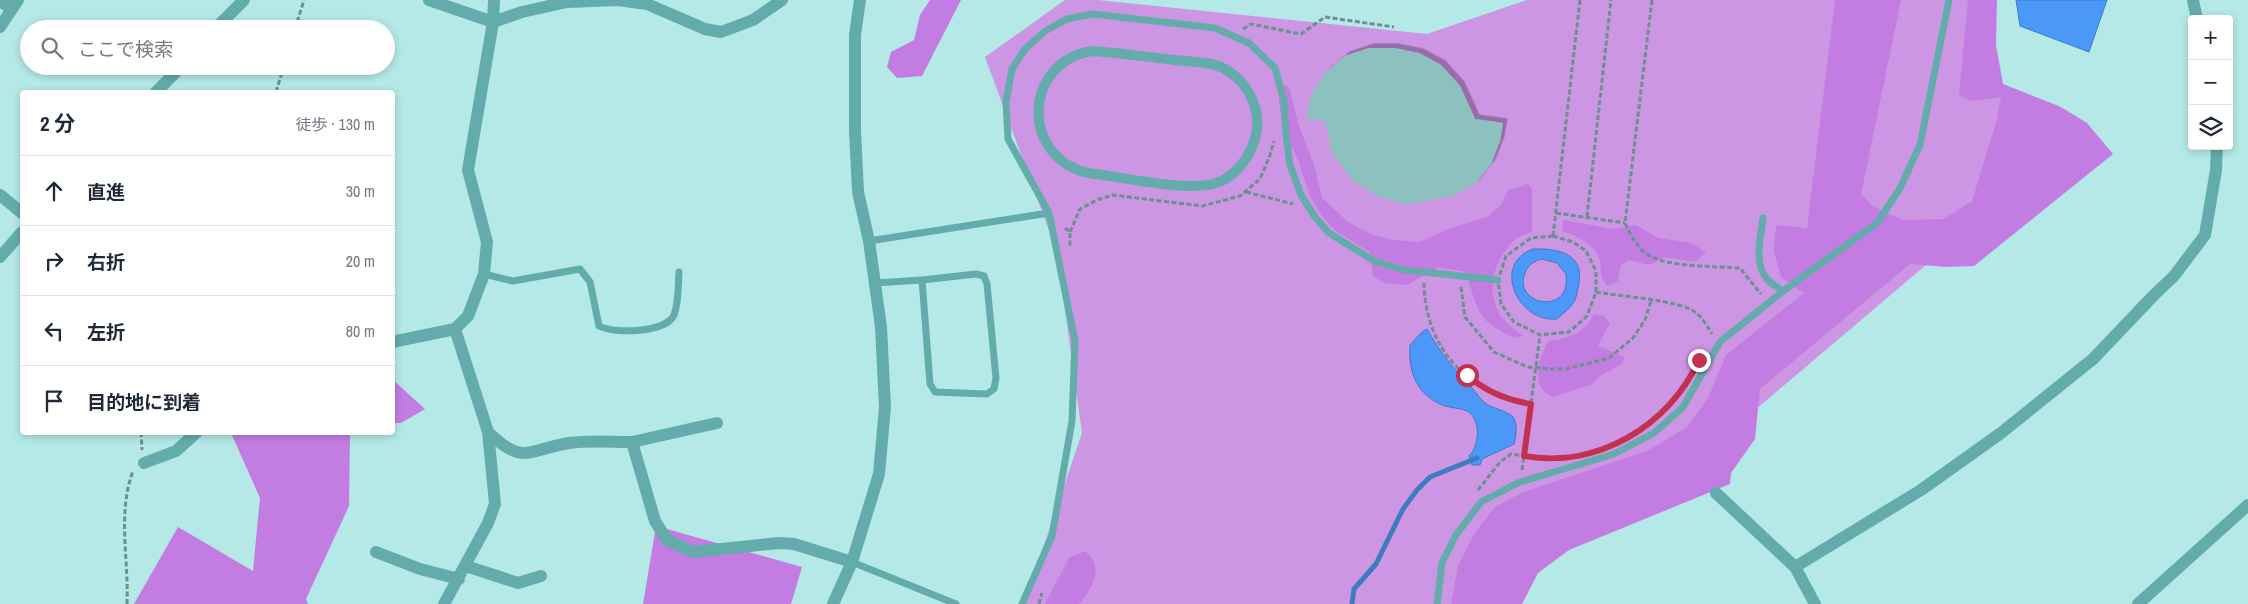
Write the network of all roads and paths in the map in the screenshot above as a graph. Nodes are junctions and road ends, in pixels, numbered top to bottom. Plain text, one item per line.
1 (244, 0) edge
2 (304, 0) edge
3 (429, 0) edge
4 (494, 0) edge
5 (782, 0) edge
6 (860, 0) edge
7 (1580, 0) edge
8 (1611, 0) edge
9 (1652, 0) edge
10 (1949, 0) edge
11 (2193, 0) edge
12 (0, 1) edge
13 (15, 5) edge
14 (2196, 15) edge
15 (224, 20) edge
16 (298, 20) edge
17 (493, 22) junction
18 (0, 27) edge
19 (1394, 27) dead end
20 (1232, 35) junction
21 (1106, 52) joint
22 (173, 75) edge
23 (281, 75) edge
24 (158, 90) edge
25 (277, 90) edge
26 (1274, 135) dead end
27 (2217, 150) edge
28 (0, 195) edge
29 (20, 211) edge
30 (1049, 213) junction
31 (1556, 213) junction
32 (1587, 217) junction
33 (1763, 218) dead end
34 (1624, 223) junction
35 (1070, 232) dead end
36 (20, 234) edge
37 (1553, 236) junction
38 (868, 241) junction
39 (0, 257) edge
40 (679, 272) dead end
41 (1424, 273) junction
42 (484, 274) junction
43 (1461, 276) junction
44 (922, 280) junction
45 (1498, 280) junction
46 (875, 283) junction
47 (1783, 291) junction
48 (1596, 292) junction
49 (1651, 301) junction
50 (1768, 303) junction
51 (455, 329) junction
52 (1711, 333) junction
53 (1540, 335) junction
54 (395, 341) edge
55 (1707, 342) dead end
56 (1718, 344) junction
57 (1536, 368) junction
58 (1531, 404) junction
59 (717, 424) dead end
60 (488, 432) junction
61 (194, 435) edge
62 (632, 442) junction
63 (1524, 456) junction
64 (1560, 457) dead end
65 (144, 463) joint
66 (1520, 482) junction
67 (1716, 493) dead end
68 (2248, 505) edge
69 (376, 552) dead end
70 (852, 562) junction
71 (466, 566) junction
72 (1795, 567) junction
73 (541, 576) dead end
74 (459, 579) junction
75 (1040, 599) dead end
76 (126, 604) edge
77 (444, 604) edge
78 (833, 604) edge
79 (956, 604) edge
80 (1022, 604) edge
81 (1039, 604) edge
82 (1437, 604) edge
83 (1815, 604) edge
84 (2138, 604) edge

1 - 15 street
2 - 16 path
3 - 17 street
4 - 17 street
5 - 17 street
6 - 38 street
7 - 31 path
8 - 32 path
9 - 34 path
10 - 47 lane
11 - 14 street
12 - 13 street
13 - 18 street
17 - 42 street
19 - 20 path
20 - 30 lane
20 - 41 lane
21 - 21 street
22 - 24 street
23 - 25 path
26 - 35 path
27 - 72 street
28 - 29 street
30 - 38 lane
30 - 80 lane
31 - 32 path
31 - 37 path
32 - 34 path
33 - 47 lane
34 - 50 path
36 - 39 street
37 - 45 path
37 - 48 path
38 - 46 street
40 - 42 lane
41 - 43 lane
41 - 58 path
42 - 51 street
43 - 45 lane
43 - 57 path
44 - 44 lane
44 - 46 lane
45 - 53 path
46 - 70 street
47 - 50 lane
48 - 49 path
48 - 53 path
49 - 52 path
49 - 57 path
50 - 56 lane
51 - 54 street
51 - 60 street
52 - 55 path
52 - 56 path
53 - 57 path
56 - 66 lane
57 - 58 path
58 - 63 path
59 - 62 street
60 - 62 street
60 - 71 street
61 - 65 street
62 - 70 street
63 - 64 path
63 - 66 path
65 - 76 path
66 - 82 lane
67 - 72 street
68 - 84 street
69 - 74 street
70 - 78 street
70 - 79 lane
71 - 73 street
71 - 74 street
72 - 83 street
74 - 77 street
75 - 81 path

